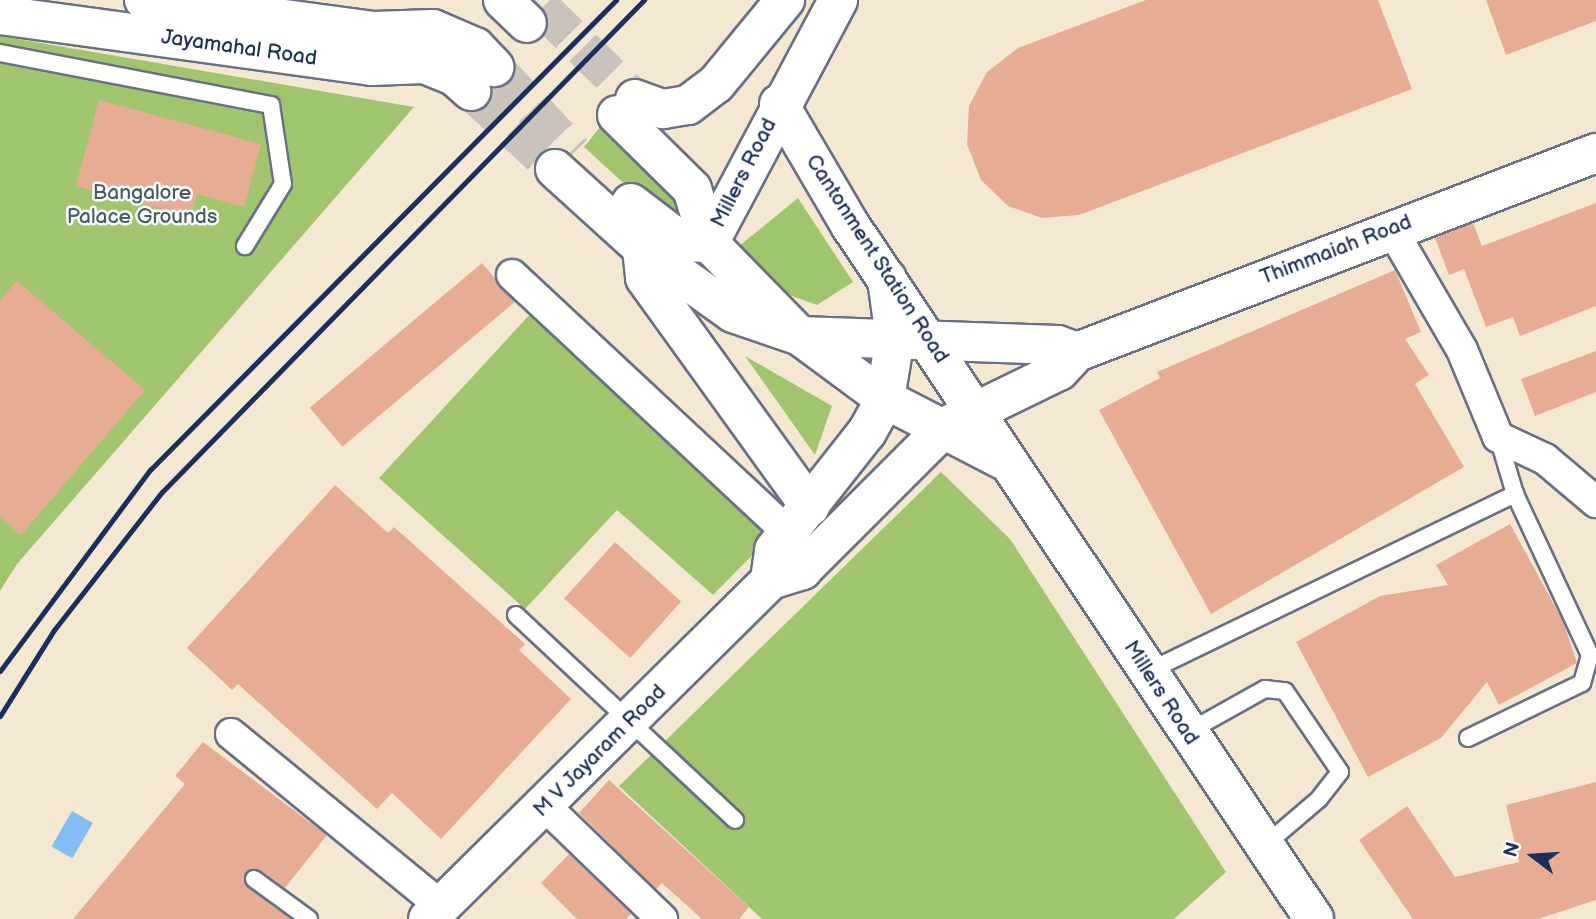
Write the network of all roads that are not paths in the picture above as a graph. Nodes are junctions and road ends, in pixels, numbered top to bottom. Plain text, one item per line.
1 (144, 0) edge
2 (785, 0) edge
3 (838, 0) edge
4 (0, 15) edge
5 (0, 53) edge
6 (779, 104) junction
7 (1596, 153) edge
8 (1391, 228) junction
9 (709, 243) junction
10 (245, 246) dead end
11 (642, 248) junction
12 (512, 275) dead end
13 (800, 336) junction
14 (912, 338) junction
15 (1077, 352) junction
16 (885, 399) junction
17 (960, 417) junction
18 (1498, 437) junction
19 (1515, 494) junction
20 (1596, 502) edge
21 (800, 520) junction
22 (770, 580) junction
23 (516, 615) dead end
24 (1147, 672) junction
25 (630, 722) junction
26 (1187, 733) junction
27 (231, 734) dead end
28 (1468, 737) dead end
29 (545, 806) junction
30 (735, 820) dead end
31 (1264, 846) junction
32 (254, 879) dead end
33 (435, 913) edge
34 (309, 919) edge
35 (662, 919) edge
36 (1314, 919) edge

1 - 4 main road, Jayamahal Road
2 - 9 main road
3 - 6 main road
5 - 10 lane
6 - 9 main road, Millers Road
6 - 14 main road, Cantonment Station Road
7 - 8 main road, Thimmaiah Road
8 - 15 main road, Thimmaiah Road
8 - 18 street
9 - 11 main road, Millers Road
9 - 13 main road
11 - 13 main road, Millers Road
11 - 21 main road
12 - 21 street
13 - 14 main road
13 - 16 main road, Millers Road
14 - 15 main road
14 - 16 main road
14 - 17 main road, Cantonment Station Road
15 - 17 main road, Thimmaiah Road
16 - 17 main road, Millers Road
16 - 21 main road
17 - 22 main road, M V Jayaram Road
17 - 24 main road, Millers Road
18 - 19 lane
18 - 20 street
19 - 24 lane
19 - 28 lane
21 - 22 main road
22 - 25 main road, M V Jayaram Road
23 - 25 lane
24 - 26 main road, Millers Road
25 - 29 main road, M V Jayaram Road
25 - 30 lane
26 - 31 main road, Millers Road
26 - 31 lane
27 - 33 street
29 - 33 main road, M V Jayaram Road
29 - 35 street
31 - 36 main road, Millers Road
32 - 34 lane

